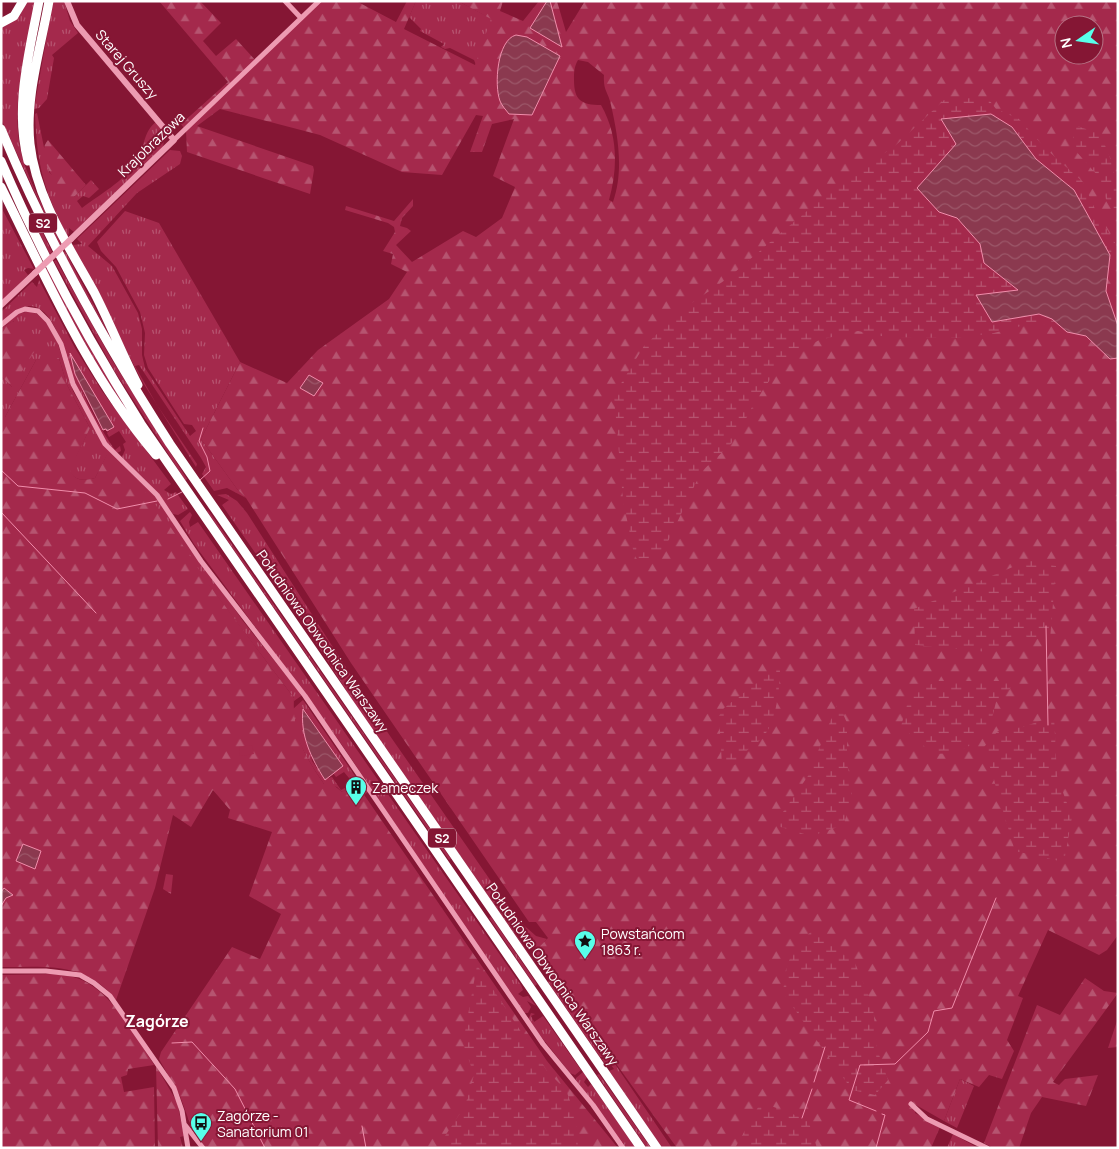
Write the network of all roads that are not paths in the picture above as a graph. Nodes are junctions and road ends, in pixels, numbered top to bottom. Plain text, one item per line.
1 (23, 1) edge
2 (39, 1) edge
3 (49, 1) edge
4 (67, 1) edge
5 (285, 1) edge
6 (319, 1) edge
7 (301, 18) junction
8 (1, 23) edge
9 (1, 129) edge
10 (174, 140) junction
11 (1, 161) edge
12 (1, 186) edge
13 (1, 198) edge
14 (17, 221) junction
15 (61, 231) junction
16 (1, 305) edge
17 (1, 324) edge
18 (170, 444) junction
19 (181, 483) junction
20 (1, 971) edge
21 (911, 1104) dead end
22 (184, 1125) junction
23 (188, 1148) edge
24 (203, 1148) edge
25 (622, 1148) edge
26 (641, 1148) edge
27 (657, 1148) edge
28 (987, 1148) edge

1 - 8 highway
2 - 15 highway
3 - 15 highway
4 - 10 street, Starej Gruszy
5 - 7 street
6 - 7 street, Krajobrazowa
7 - 10 street, Krajobrazowa
9 - 18 highway, Południowa Obwodnica Warszawy / S2
10 - 16 street, Krajobrazowa, bridge
11 - 19 highway, Południowa Obwodnica Warszawy / S2
12 - 14 highway
13 - 14 highway
14 - 19 highway
15 - 18 highway
17 - 25 street
18 - 27 highway, Południowa Obwodnica Warszawy / S2
19 - 26 highway, Południowa Obwodnica Warszawy / S2
20 - 22 street
21 - 28 street
22 - 23 street
22 - 24 street

